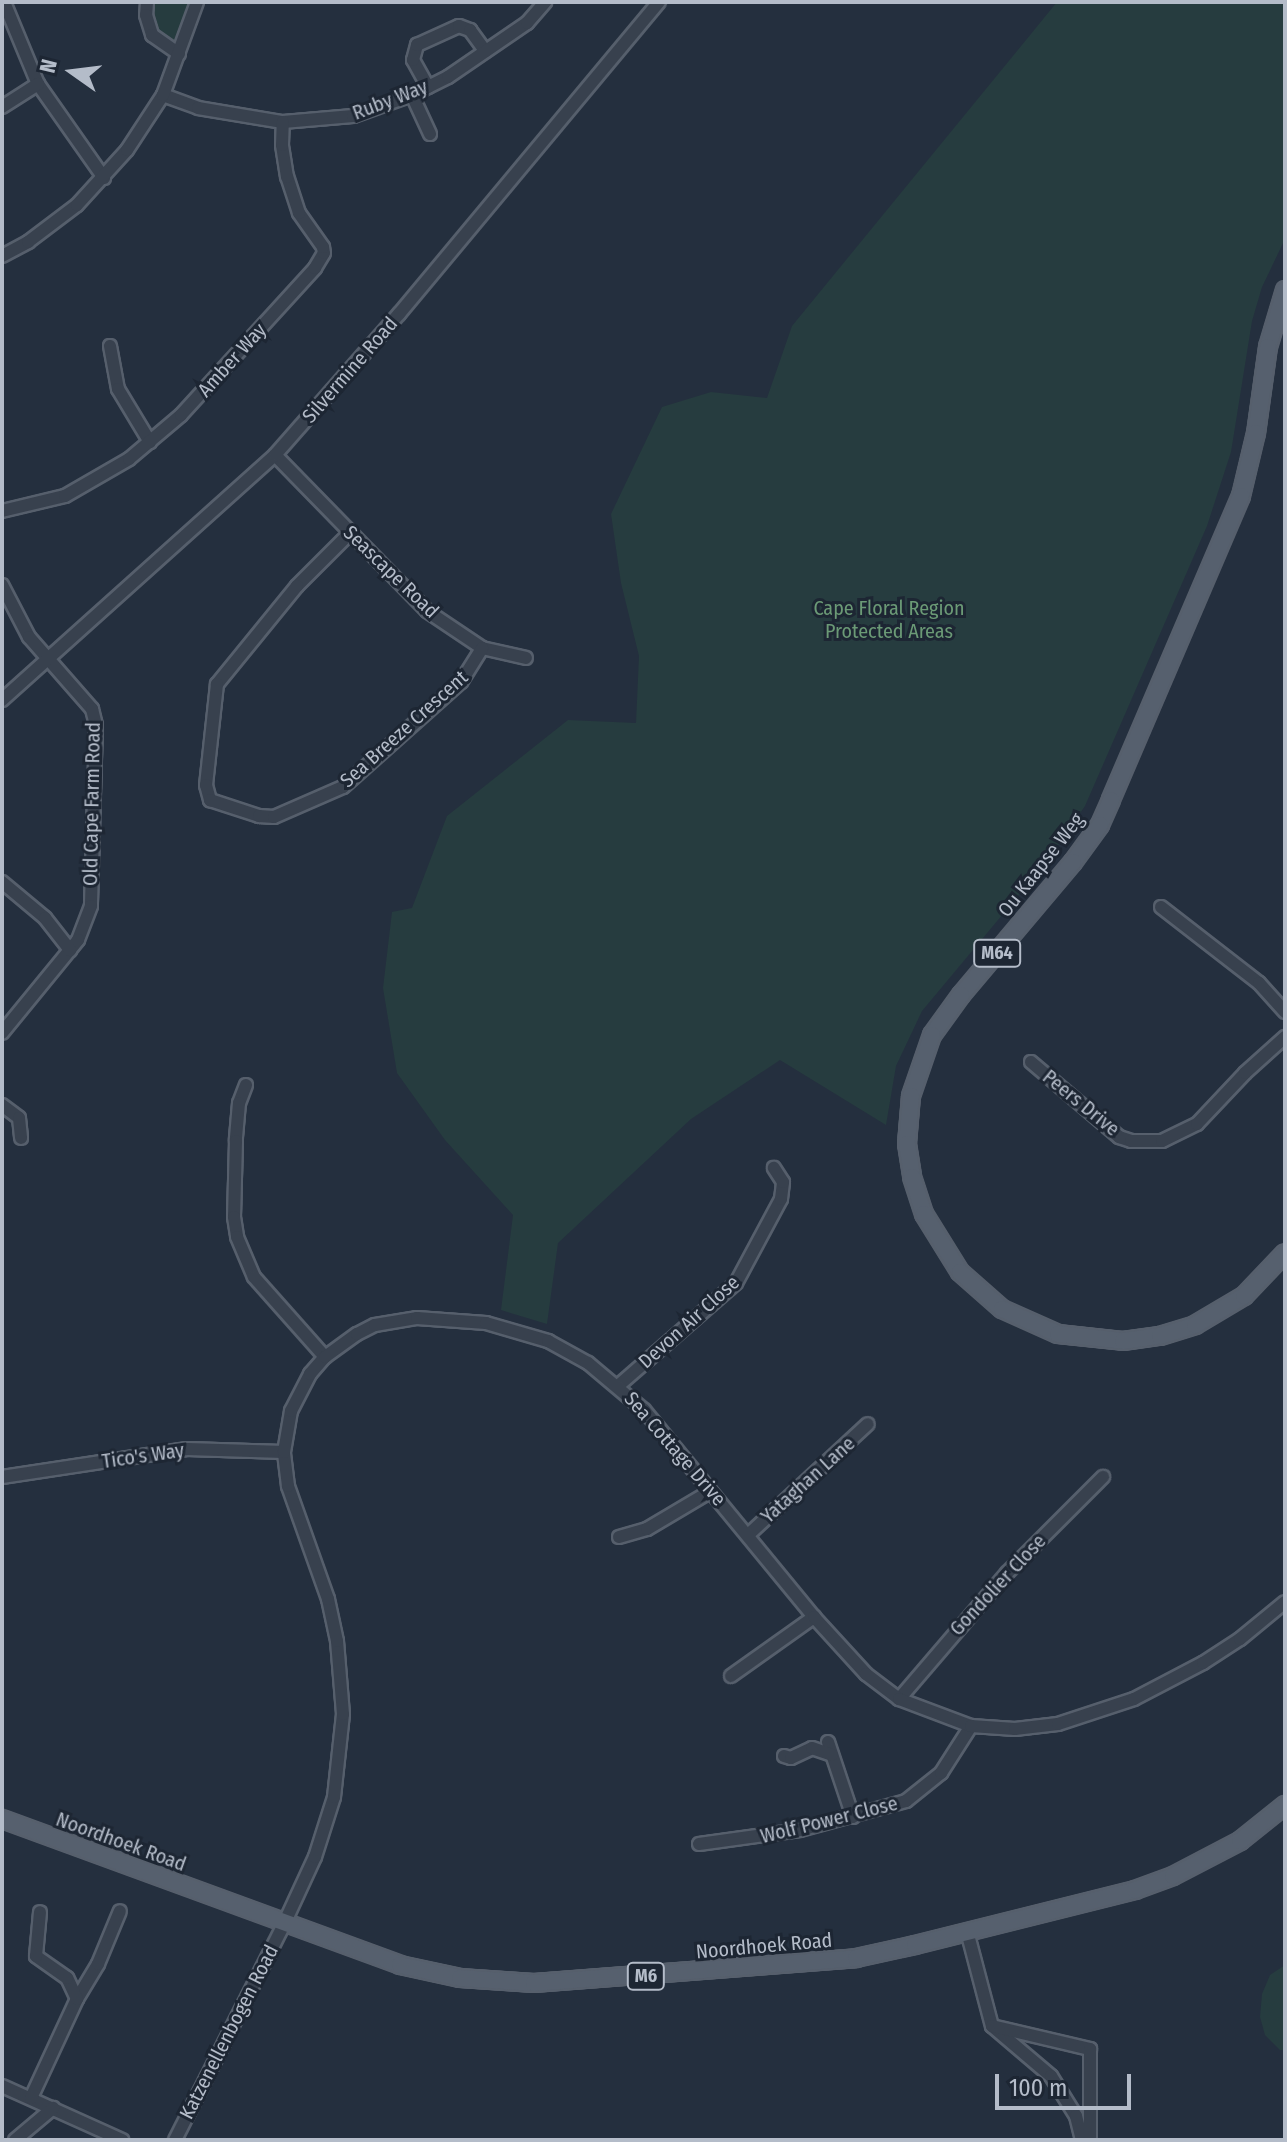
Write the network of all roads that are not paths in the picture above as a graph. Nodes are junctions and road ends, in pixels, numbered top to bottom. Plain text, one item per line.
1 (4, 2) edge
2 (147, 2) edge
3 (197, 2) edge
4 (545, 2) edge
5 (659, 2) edge
6 (485, 51) junction
7 (179, 54) junction
8 (38, 84) junction
9 (428, 87) junction
10 (163, 95) junction
11 (412, 95) junction
12 (2, 107) edge
13 (283, 122) junction
14 (430, 134) dead end
15 (104, 178) junction
16 (2, 256) edge
17 (1285, 290) edge
18 (110, 346) dead end
19 (150, 442) junction
20 (275, 455) junction
21 (2, 511) edge
22 (350, 533) junction
23 (2, 585) edge
24 (482, 648) junction
25 (526, 658) dead end
26 (48, 660) junction
27 (2, 700) edge
28 (2, 882) edge
29 (1161, 907) dead end
30 (70, 950) junction
31 (1285, 1012) edge
32 (2, 1033) edge
33 (1285, 1037) edge
34 (1031, 1062) dead end
35 (246, 1085) dead end
36 (2, 1105) edge
37 (21, 1138) dead end
38 (774, 1168) dead end
39 (1285, 1253) edge
40 (325, 1357) junction
41 (619, 1385) junction
42 (868, 1424) dead end
43 (284, 1452) junction
44 (2, 1477) edge
45 (1103, 1477) dead end
46 (711, 1491) junction
47 (748, 1535) junction
48 (619, 1537) dead end
49 (1285, 1602) edge
50 (814, 1617) junction
51 (731, 1676) dead end
52 (899, 1699) junction
53 (971, 1726) junction
54 (784, 1756) dead end
55 (1285, 1805) edge
56 (853, 1817) junction
57 (2, 1819) edge
58 (699, 1844) dead end
59 (120, 1911) dead end
60 (40, 1912) dead end
61 (284, 1924) junction
62 (967, 1931) junction
63 (77, 1999) junction
64 (992, 2026) junction
65 (2, 2086) edge
66 (31, 2098) junction
67 (53, 2108) junction
68 (1083, 2126) junction
69 (15, 2140) edge
70 (122, 2140) edge
71 (175, 2140) edge
72 (1082, 2140) edge
73 (1090, 2140) edge

1 - 8 street
2 - 7 street
3 - 7 street
4 - 6 street, Ruby Way
5 - 20 street, Silvermine Road
6 - 9 street, Ruby Way
6 - 9 street
7 - 10 street
8 - 12 street
8 - 15 street
9 - 11 street, Ruby Way
10 - 13 street, Ruby Way
10 - 15 street
11 - 13 street, Ruby Way
11 - 14 street
13 - 19 street, Amber Way
15 - 16 street
17 - 39 main road, Ou Kaapse Weg / M64
18 - 19 street
19 - 21 street, Amber Way
20 - 22 street, Seascape Road
20 - 26 street, Silvermine Road
22 - 24 street, Seascape Road
22 - 24 street, Sea Breeze Crescent
23 - 26 street, Old Cape Farm Road
24 - 25 street, Seascape Road
26 - 27 street, Silvermine Road
26 - 30 street, Old Cape Farm Road
28 - 30 street
29 - 31 street
30 - 32 street, Old Cape Farm Road
33 - 34 street, Peers Drive
35 - 40 street
36 - 37 street
38 - 41 street, Devon Air Close
40 - 41 street, Sea Cottage Drive
40 - 43 street, Sea Cottage Drive
41 - 46 street, Sea Cottage Drive
42 - 47 street, Yataghan Lane
43 - 44 street, Tico's Way
43 - 61 street, Sea Cottage Drive
45 - 52 street, Gondolier Close
46 - 47 street, Sea Cottage Drive
46 - 48 street
47 - 50 street, Sea Cottage Drive
49 - 53 street, Sea Cottage Drive
50 - 51 street
50 - 52 street, Sea Cottage Drive
52 - 53 street, Sea Cottage Drive
53 - 56 street, Wolf Power Close
54 - 56 street
55 - 62 main road, Noordhoek Road / M6
56 - 58 street, Wolf Power Close
57 - 61 main road, Noordhoek Road / M6
59 - 63 street
60 - 63 street
61 - 62 main road, Noordhoek Road / M6
61 - 71 street, Katzenellenbogen Road
62 - 64 street
63 - 66 street
64 - 68 street
64 - 68 street
65 - 66 street
66 - 67 street
67 - 69 street
67 - 70 street
68 - 72 street
68 - 73 street

